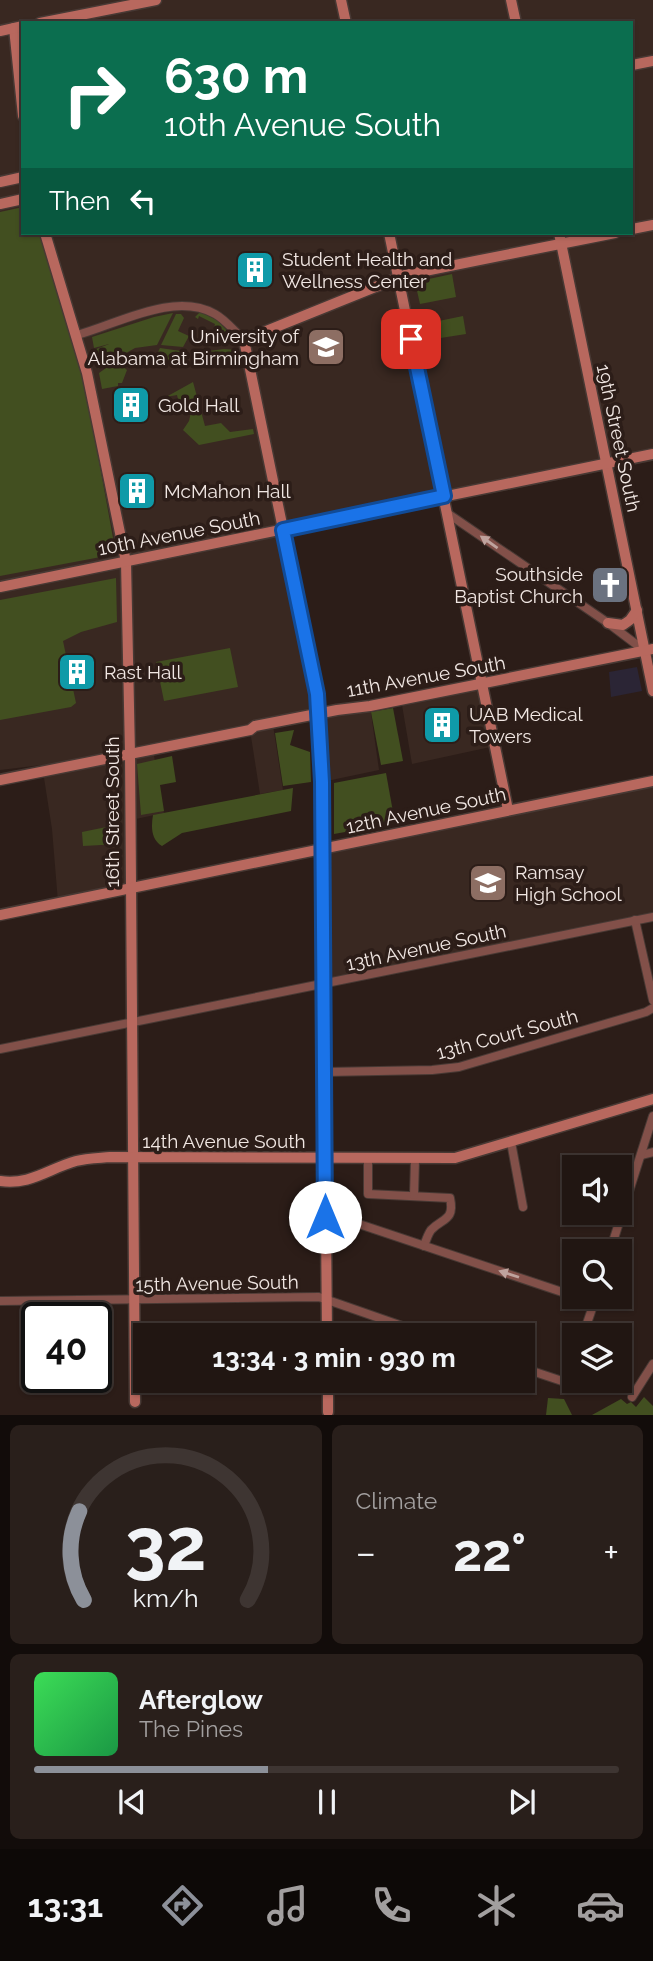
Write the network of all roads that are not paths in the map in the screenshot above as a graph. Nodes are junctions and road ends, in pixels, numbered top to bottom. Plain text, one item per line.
1 (156, 0) edge
2 (341, 0) edge
3 (511, 0) edge
4 (50, 21) edge
5 (346, 21) edge
6 (516, 21) edge
7 (18, 27) edge
8 (0, 31) edge
9 (653, 61) edge
10 (633, 65) edge
11 (21, 80) edge
12 (21, 177) edge
13 (0, 182) edge
14 (21, 199) edge
15 (0, 204) edge
16 (653, 225) edge
17 (633, 229) edge
18 (46, 235) edge
19 (390, 235) edge
20 (593, 235) edge
21 (560, 238) edge
22 (399, 278) junction
23 (77, 335) junction
24 (244, 340) junction
25 (653, 454) edge
26 (606, 463) junction
27 (444, 496) junction
28 (447, 513) junction
29 (283, 530) junction
30 (126, 562) junction
31 (0, 586) edge
32 (636, 610) junction
33 (608, 623) junction
34 (649, 650) edge
35 (482, 684) junction
36 (653, 691) edge
37 (319, 714) junction
38 (130, 754) junction
39 (0, 780) edge
40 (653, 781) edge
41 (508, 810) junction
42 (323, 849) junction
43 (130, 887) junction
44 (0, 915) edge
45 (653, 917) edge
46 (635, 920) junction
47 (324, 985) junction
48 (653, 1000) edge
49 (653, 1008) edge
50 (132, 1023) junction
51 (0, 1049) edge
52 (325, 1072) junction
53 (653, 1099) edge
54 (653, 1116) edge
55 (511, 1142) junction
56 (653, 1152) edge
57 (642, 1155) junction
58 (133, 1158) junction
59 (325, 1159) junction
60 (368, 1159) junction
61 (415, 1160) junction
62 (0, 1181) edge
63 (414, 1195) junction
64 (523, 1207) dead end
65 (325, 1217) junction
66 (614, 1239) edge
67 (424, 1246) junction
68 (562, 1291) edge
69 (135, 1300) junction
70 (326, 1300) junction
71 (0, 1301) edge
72 (327, 1323) edge
73 (393, 1323) edge
74 (653, 1364) edge
75 (535, 1372) edge
76 (562, 1380) edge
77 (328, 1393) edge
78 (632, 1397) dead end
79 (135, 1402) dead end
80 (328, 1412) dead end

1 - 4 street
2 - 5 street
3 - 6 street
7 - 8 street
7 - 11 street
9 - 10 street
12 - 13 street
14 - 15 street
16 - 17 street
18 - 23 street, 16th Street South
19 - 22 street
20 - 21 street
21 - 22 street
21 - 26 street, 19th Street South
22 - 24 street
22 - 27 street
23 - 24 street
23 - 30 street, 16th Street South
24 - 29 street
25 - 26 street, 10th Avenue South
26 - 27 street, 10th Avenue South
26 - 32 street, 19th Street South
27 - 28 street
27 - 29 street, 10th Avenue South
33 -> 28 street
28 - 35 street
29 - 30 street, 10th Avenue South
29 - 37 street
30 - 31 street, 10th Avenue South
30 - 38 street, 16th Street South
32 - 33 street
32 - 34 street, 19th Street South
33 - 34 street
34 - 35 street, 11th Avenue South
34 - 36 street, 19th Street South
35 - 37 street, 11th Avenue South
35 - 41 street
37 - 38 street, 11th Avenue South
37 - 42 street
38 - 39 street, 11th Avenue South
38 - 43 street, 16th Street South
40 - 41 street, 12th Avenue South
41 - 42 street, 12th Avenue South
42 - 43 street, 12th Avenue South
42 - 47 street
43 - 44 street, 12th Avenue South
43 - 50 street, 16th Street South
45 - 46 street, 13th Avenue South
46 - 47 street, 13th Avenue South
46 - 48 street
47 - 50 street, 13th Avenue South
47 - 52 street
49 - 52 street, 13th Court South
50 - 51 street, 13th Avenue South
50 - 58 street, 16th Street South
52 - 59 street
53 - 55 street, 14th Avenue South
54 - 57 street
55 - 61 street, 14th Avenue South
55 - 64 street
56 - 57 street
57 - 66 street
58 - 59 street, 14th Avenue South
58 - 62 street, 14th Avenue South
58 - 69 street, 16th Street South
59 - 60 street, 14th Avenue South
59 - 65 street
60 - 61 street, 14th Avenue South
60 - 63 street
61 - 63 street
63 - 67 street
65 - 67 street
65 - 70 street
68 -> 67 street
69 - 70 street, 15th Avenue South
69 - 71 street, 15th Avenue South
69 - 79 street, 16th Street South
70 - 72 street
70 - 73 street, 15th Avenue South
74 - 78 street
75 - 76 street
77 - 80 street

